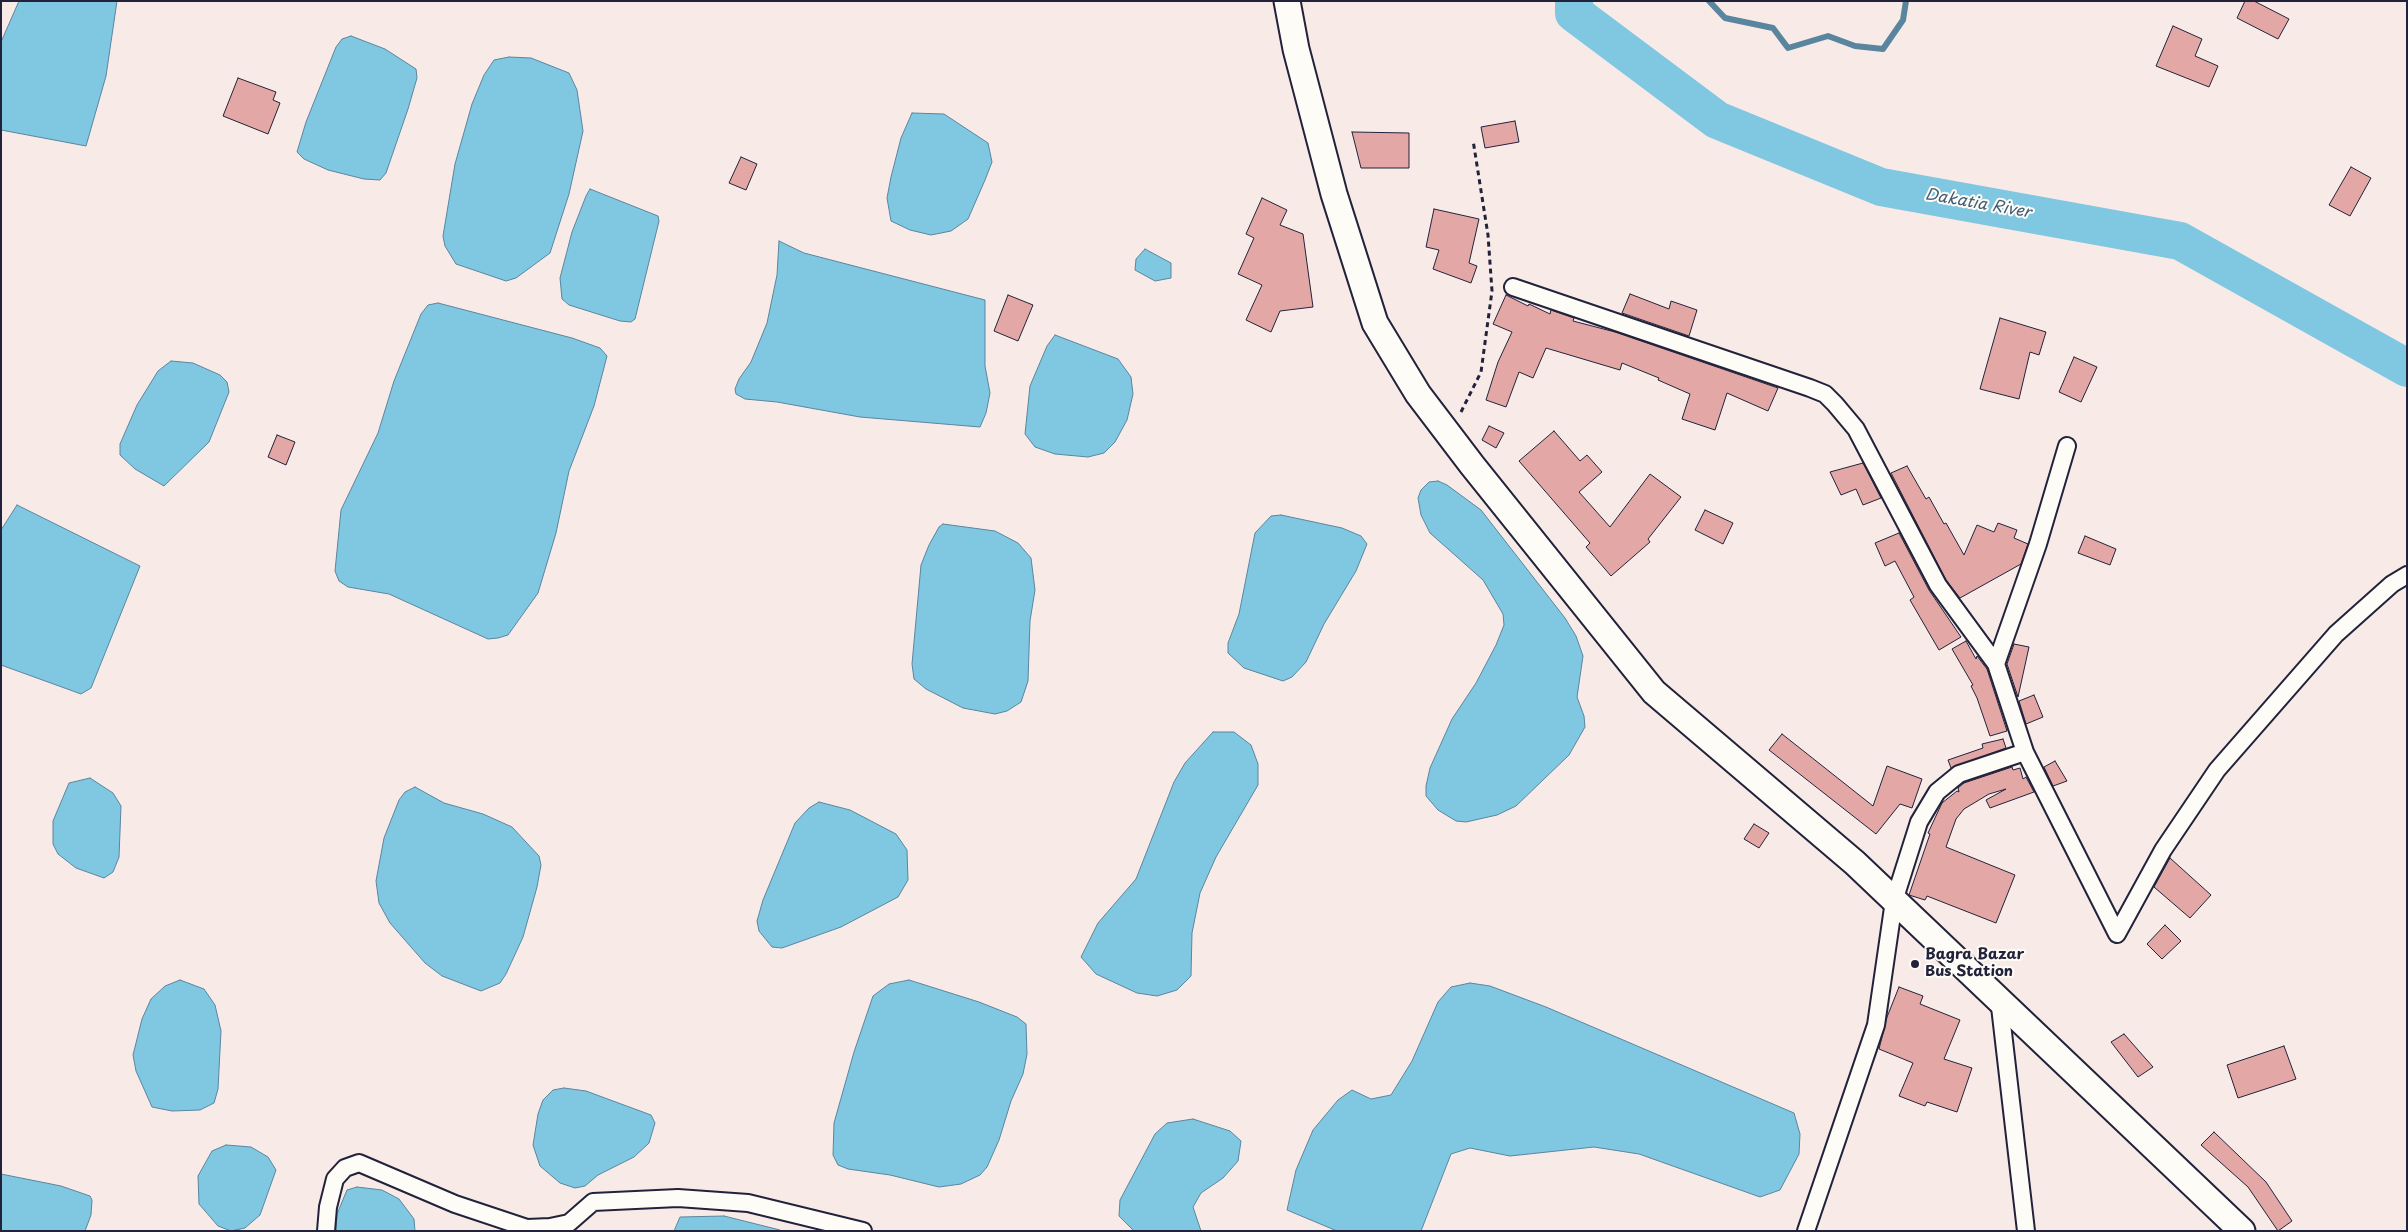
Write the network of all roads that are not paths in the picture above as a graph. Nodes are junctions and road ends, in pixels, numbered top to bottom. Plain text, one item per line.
1 (1287, 1) edge
2 (1513, 287) dead end
3 (2067, 446) dead end
4 (2407, 575) edge
5 (1996, 664) junction
6 (2025, 752) junction
7 (1894, 901) junction
8 (1999, 998) junction
9 (326, 1231) edge
10 (863, 1231) edge
11 (1806, 1231) edge
12 (2026, 1231) edge
13 (2242, 1231) edge

1 - 7 main road
2 - 5 street
3 - 5 street
4 - 6 street
5 - 6 street
6 - 7 street
7 - 8 main road
7 - 11 street
8 - 12 street
8 - 13 main road
9 - 10 street

